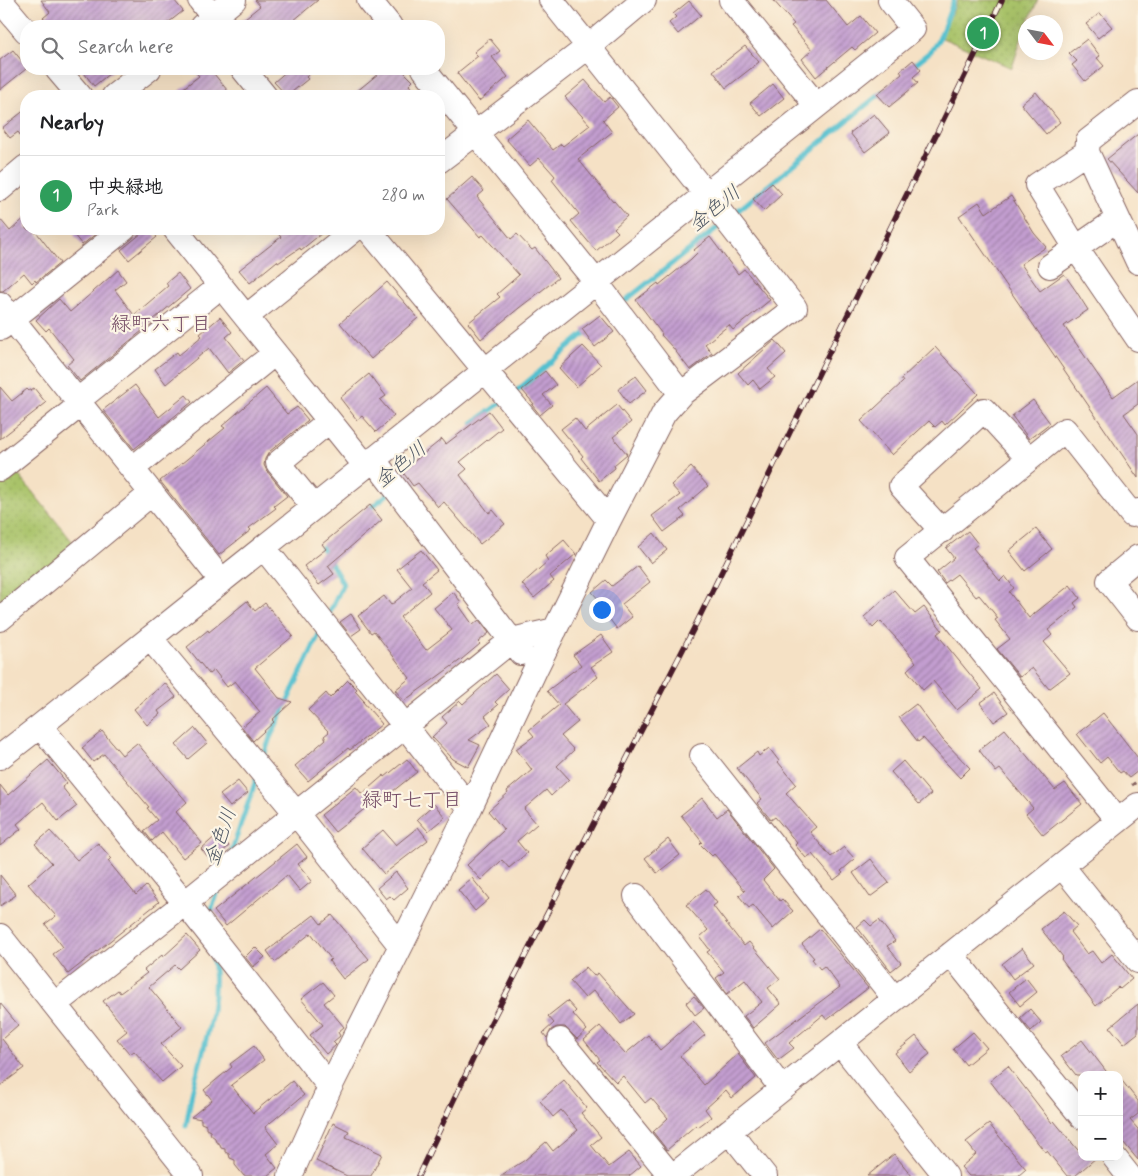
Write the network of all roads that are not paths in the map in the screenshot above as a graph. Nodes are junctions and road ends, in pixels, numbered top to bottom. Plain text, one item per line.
1 (0, 0) edge
2 (234, 0) edge
3 (369, 0) edge
4 (550, 0) edge
5 (644, 0) edge
6 (731, 0) edge
7 (890, 0) edge
8 (206, 18) edge
9 (385, 20) edge
10 (20, 24) edge
11 (588, 46) junction
12 (63, 75) edge
13 (141, 75) edge
14 (248, 75) edge
15 (429, 75) edge
16 (75, 90) edge
17 (122, 90) edge
18 (260, 90) edge
19 (441, 90) edge
20 (445, 95) edge
21 (1138, 102) edge
22 (816, 105) junction
23 (475, 132) junction
24 (1087, 152) junction
25 (445, 156) edge
26 (20, 172) edge
27 (0, 188) edge
28 (706, 194) junction
29 (1118, 219) junction
30 (116, 235) edge
31 (180, 235) edge
32 (347, 235) edge
33 (373, 235) edge
34 (1076, 248) junction
35 (1138, 262) edge
36 (1050, 266) dead end
37 (596, 282) junction
38 (220, 286) junction
39 (4, 317) edge
40 (246, 317) junction
41 (1138, 339) edge
42 (274, 353) junction
43 (484, 371) junction
44 (681, 394) junction
45 (79, 403) junction
46 (329, 421) junction
47 (1029, 459) junction
48 (369, 462) junction
49 (0, 469) edge
50 (132, 469) junction
51 (152, 493) junction
52 (314, 507) junction
53 (1136, 516) edge
54 (609, 520) junction
55 (942, 531) junction
56 (264, 548) junction
57 (1138, 557) edge
58 (222, 581) junction
59 (1138, 618) edge
60 (0, 619) edge
61 (554, 630) junction
62 (150, 638) junction
63 (512, 640) junction
64 (535, 670) junction
65 (405, 724) junction
66 (40, 726) junction
67 (2, 750) edge
68 (702, 756) dead end
69 (1138, 805) edge
70 (470, 808) junction
71 (296, 813) junction
72 (1118, 820) junction
73 (1062, 866) junction
74 (636, 896) dead end
75 (185, 903) junction
76 (0, 936) edge
77 (400, 945) junction
78 (951, 954) junction
79 (1138, 962) edge
80 (895, 999) junction
81 (55, 1004) junction
82 (560, 1040) dead end
83 (840, 1043) junction
84 (330, 1087) junction
85 (782, 1089) junction
86 (1078, 1111) edge
87 (730, 1131) junction
88 (1117, 1161) edge
89 (192, 1176) edge
90 (290, 1176) edge
91 (672, 1176) edge
92 (766, 1176) edge
93 (946, 1176) edge
94 (1129, 1176) edge

1 - 10 street
2 - 8 street
3 - 9 street
4 - 11 street
5 - 11 street
6 - 22 street
7 - 22 street
11 - 23 street
11 - 28 street
12 - 16 street
13 - 17 street
14 - 18 street
15 - 19 street
20 - 23 street
21 - 24 street
22 - 28 street
23 - 25 street
23 - 37 street
24 - 29 street
24 - 34 street
26 - 27 street
28 - 37 street
28 - 44 street
29 - 34 street
29 - 35 street
30 - 39 street
31 - 38 street
32 - 40 street
33 - 43 street
34 - 36 street
34 - 41 street
37 - 43 street
37 - 44 street
38 - 40 street
38 - 45 street
39 - 45 street
40 - 42 street
42 - 46 street
42 - 50 street
43 - 48 street
43 - 54 street
44 - 54 street
45 - 49 street
45 - 50 street
46 - 48 street
46 - 52 street
47 - 53 street
47 - 55 street
47 - 55 street
48 - 52 street
48 - 63 street
50 - 51 street
51 - 58 street
51 - 60 street
52 - 56 street
54 - 61 street
55 - 72 street
56 - 58 street
56 - 65 street
57 - 59 street
58 - 62 street
61 - 63 street
61 - 64 street
62 - 66 street
62 - 71 street
63 - 64 street
63 - 65 street
64 - 70 street
65 - 70 street
65 - 71 street
66 - 67 street
66 - 75 street
68 - 80 street
69 - 72 street
70 - 77 street
71 - 75 street
71 - 77 street
72 - 73 street
73 - 78 street
73 - 79 street
74 - 85 street
75 - 81 street
75 - 84 street
76 - 81 street
77 - 84 street
78 - 80 street
78 - 86 street
80 - 83 street
81 - 89 street
82 - 91 street
83 - 85 street
83 - 93 street
84 - 90 street
85 - 87 street
87 - 91 street
87 - 92 street
88 - 94 street

